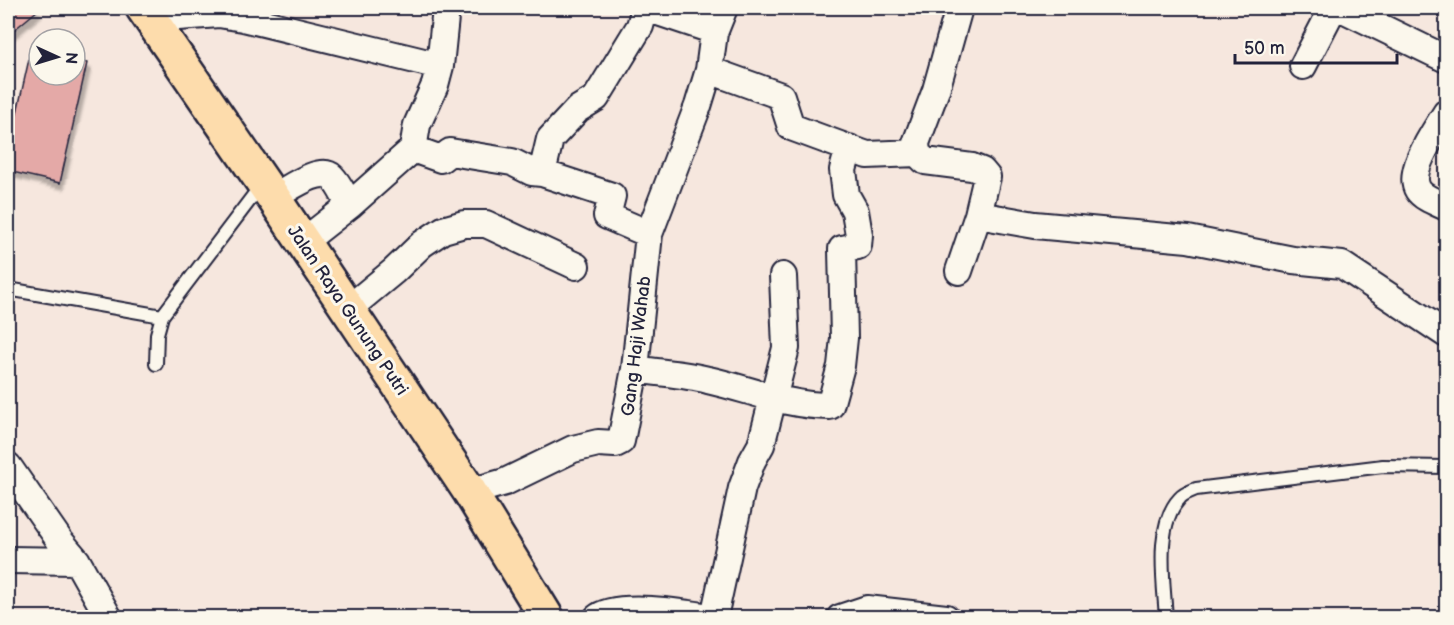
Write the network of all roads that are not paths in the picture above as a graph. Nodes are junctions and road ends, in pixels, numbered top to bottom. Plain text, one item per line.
1 (446, 8) edge
2 (645, 8) edge
3 (724, 8) edge
4 (959, 8) edge
5 (1333, 8) edge
6 (1341, 8) edge
7 (145, 11) edge
8 (714, 33) junction
9 (1446, 59) edge
10 (440, 66) junction
11 (1303, 66) dead end
12 (709, 70) junction
13 (1446, 113) edge
14 (849, 148) junction
15 (413, 149) junction
16 (917, 153) junction
17 (542, 173) junction
18 (268, 190) junction
19 (350, 205) junction
20 (1446, 207) edge
21 (978, 215) junction
22 (649, 234) junction
23 (303, 242) junction
24 (576, 266) dead end
25 (959, 271) dead end
26 (783, 276) dead end
27 (8, 289) edge
28 (348, 309) junction
29 (162, 316) junction
30 (1446, 334) edge
31 (156, 364) dead end
32 (635, 369) junction
33 (774, 399) junction
34 (8, 466) edge
35 (1446, 467) edge
36 (470, 492) junction
37 (8, 560) edge
38 (77, 561) junction
39 (715, 617) edge
40 (109, 618) edge
41 (547, 618) edge
42 (597, 618) edge
43 (840, 618) edge
44 (946, 618) edge
45 (1166, 618) edge

1 - 10 street
2 - 8 street
2 - 17 street
3 - 8 street, Gang Haji Wahab
4 - 16 street
5 - 11 street
6 - 9 street
7 - 10 street
7 - 18 main road, Jalan Raya Gunung Putri
8 - 12 street, Gang Haji Wahab
10 - 15 street
12 - 14 street
12 - 22 street, Gang Haji Wahab
13 - 20 street
14 - 16 street
14 - 33 street
15 - 17 street
15 - 19 street
16 - 21 street
17 - 22 street
18 - 19 street
18 - 23 main road, Jalan Raya Gunung Putri
18 - 29 lane
19 - 23 street
21 - 25 street
21 - 30 street
22 - 32 street, Gang Haji Wahab
23 - 28 main road, Jalan Raya Gunung Putri
24 - 28 street
26 - 33 street
27 - 29 lane
28 - 36 main road, Jalan Raya Gunung Putri
29 - 31 lane
32 - 33 street
32 - 36 street, Gang Haji Wahab
33 - 39 street
34 - 38 street
35 - 45 lane
36 - 41 main road, Jalan Raya Gunung Putri
37 - 38 street
38 - 40 street
39 - 42 street
43 - 44 street

